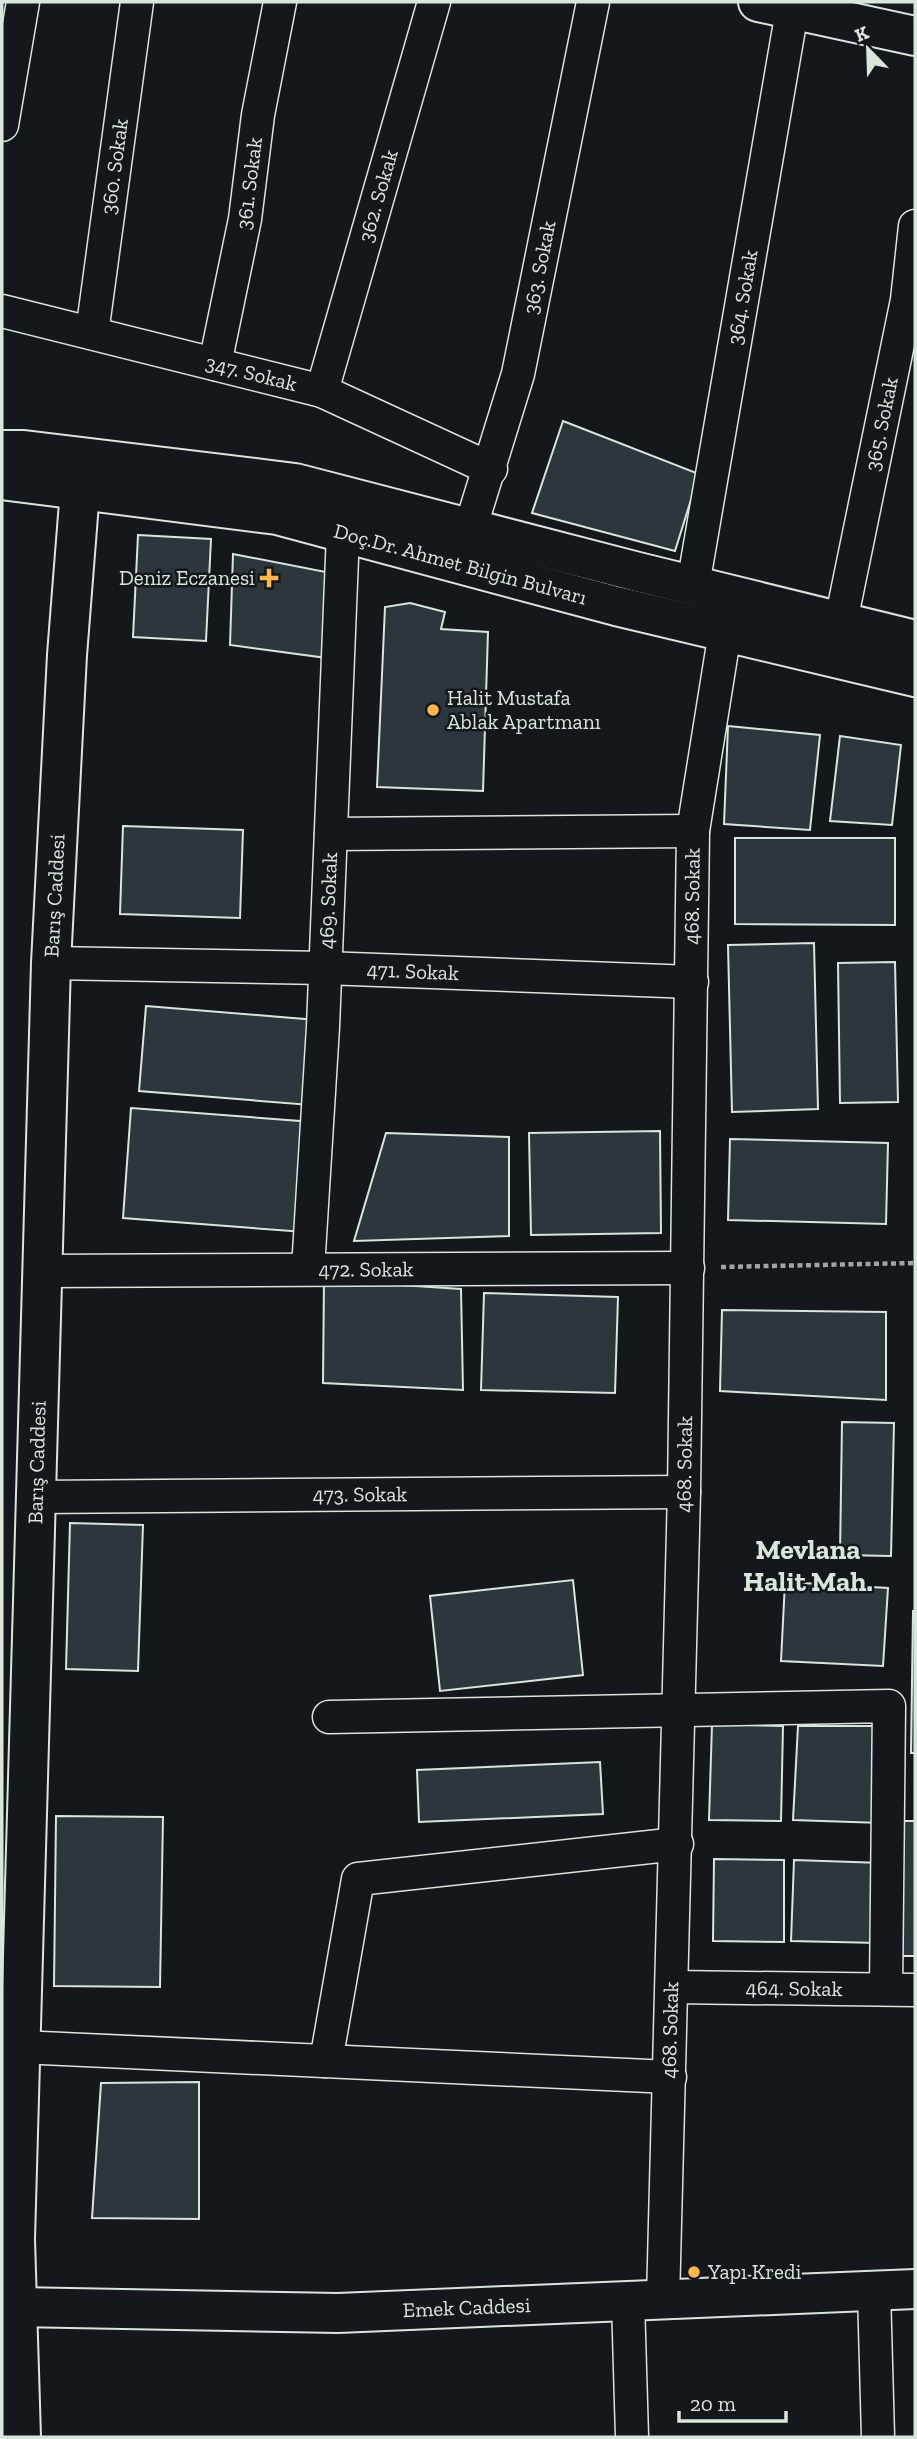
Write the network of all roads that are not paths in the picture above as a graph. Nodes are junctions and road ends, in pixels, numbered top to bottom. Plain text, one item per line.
1 (23, 2) edge
2 (138, 2) edge
3 (280, 2) edge
4 (434, 2) edge
5 (593, 2) edge
6 (775, 6) edge
7 (915, 36) edge
8 (2, 125) edge
9 (915, 226) edge
10 (2, 311) edge
11 (92, 333) junction
12 (215, 364) junction
13 (322, 391) junction
14 (2, 450) edge
15 (491, 470) junction
16 (2, 480) edge
17 (80, 490) junction
18 (470, 529) junction
19 (343, 533) junction
20 (693, 585) junction
21 (841, 621) junction
22 (725, 632) junction
23 (915, 640) edge
24 (915, 677) edge
25 (693, 831) junction
26 (331, 834) junction
27 (51, 962) junction
28 (325, 968) junction
29 (692, 982) junction
30 (688, 1268) junction
31 (307, 1269) junction
32 (42, 1271) junction
33 (684, 1492) junction
34 (36, 1497) junction
35 (678, 1712) junction
36 (329, 1717) dead end
37 (677, 1844) junction
38 (672, 1987) junction
39 (901, 1990) edge
40 (20, 2048) junction
41 (326, 2061) junction
42 (670, 2077) junction
43 (915, 2289) edge
44 (874, 2291) junction
45 (645, 2301) junction
46 (7, 2305) edge
47 (21, 2437) edge
48 (632, 2437) edge
49 (878, 2437) edge

1 - 8 street
2 - 11 street, 360. Sokak
3 - 12 street, 361. Sokak
4 - 13 street, 362. Sokak
5 - 15 street, 363. Sokak
6 - 7 street
6 - 20 street, 364. Sokak
9 - 21 street, 365. Sokak
10 - 11 street, 347. Sokak
11 - 12 street, 347. Sokak
12 - 13 street, 347. Sokak
13 - 15 street, 347. Sokak
14 - 18 street, Doç.Dr. Ahmet Bilgin Bulvarı
15 - 18 street, 363. Sokak
16 - 17 street, Doç.Dr. Ahmet Bilgin Bulvarı
17 - 19 street, Doç.Dr. Ahmet Bilgin Bulvarı
17 - 27 street, Barış Caddesi
18 - 20 street, Doç.Dr. Ahmet Bilgin Bulvarı
19 - 22 street, Doç.Dr. Ahmet Bilgin Bulvarı
19 - 26 street, 469. Sokak
20 - 21 street, Doç.Dr. Ahmet Bilgin Bulvarı
21 - 23 street, Doç.Dr. Ahmet Bilgin Bulvarı
22 - 24 street, Doç.Dr. Ahmet Bilgin Bulvarı
22 - 25 street, 468. Sokak
25 - 26 street
25 - 29 street, 468. Sokak
26 - 28 street, 469. Sokak
27 - 28 street, 471. Sokak
27 - 32 street, Barış Caddesi
28 - 29 street, 471. Sokak
28 - 31 street, 469. Sokak
29 - 30 street, 468. Sokak
30 - 31 street, 472. Sokak
30 - 33 street, 468. Sokak
31 - 32 street, 472. Sokak
32 - 34 street, Barış Caddesi
33 - 34 street, 473. Sokak
33 - 35 street, 468. Sokak
34 - 40 street, Barış Caddesi
35 - 36 street
35 - 37 street, 468. Sokak
35 - 39 street
37 - 38 street, 468. Sokak
37 - 41 street
38 - 39 street, 464. Sokak
38 - 42 street, 468. Sokak
40 - 41 street
40 - 46 street, Barış Caddesi
41 - 42 street
42 - 45 street, 468. Sokak
43 - 44 street, Emek Caddesi
44 - 45 street, Emek Caddesi
44 - 49 street
45 - 46 street, Emek Caddesi
45 - 48 street, 468. Sokak
46 - 47 street, Barış Caddesi

